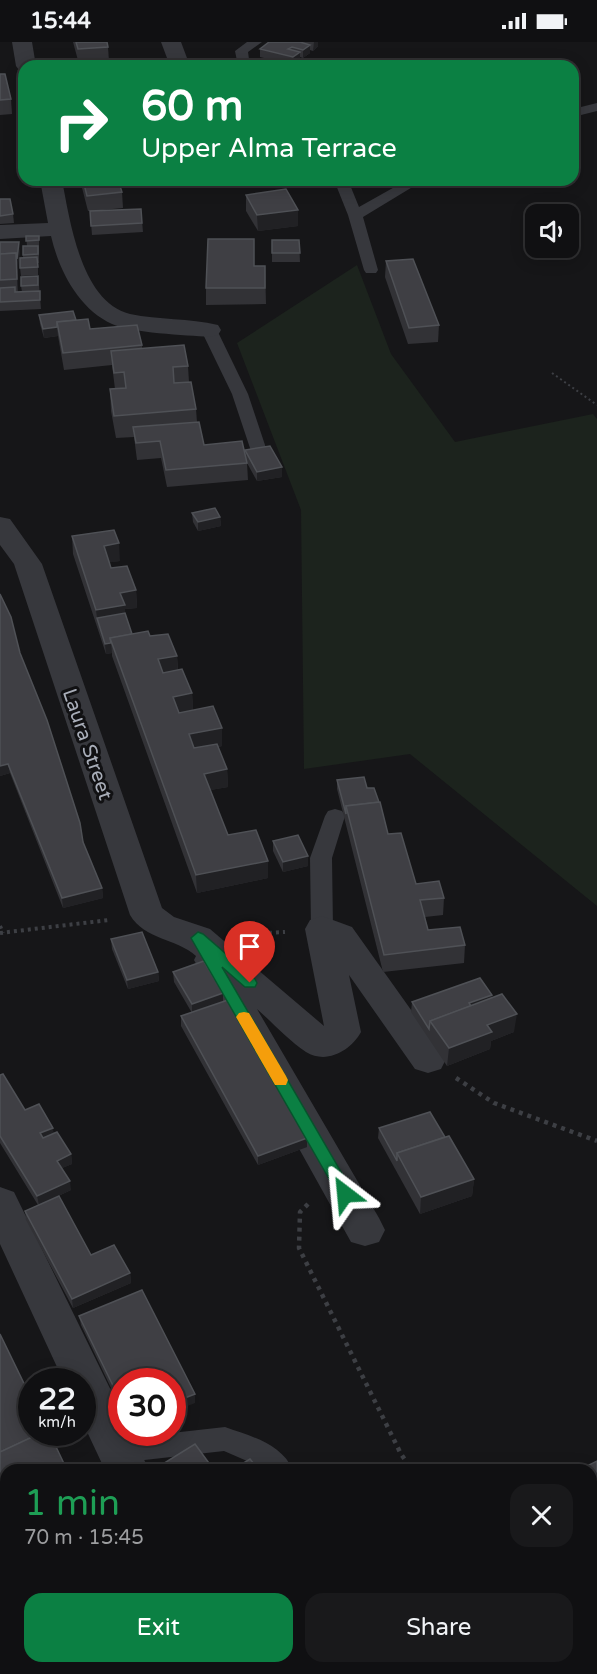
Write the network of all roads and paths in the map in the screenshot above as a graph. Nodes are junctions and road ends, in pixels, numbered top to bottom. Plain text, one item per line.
1 (22, 42) edge
2 (171, 42) edge
3 (256, 42) edge
4 (25, 60) edge
5 (178, 60) edge
6 (243, 60) edge
7 (597, 106) edge
8 (579, 111) edge
9 (52, 186) edge
10 (343, 186) edge
11 (406, 186) edge
12 (355, 214) junction
13 (60, 229) junction
14 (0, 232) edge
15 (371, 270) dead end
16 (209, 330) joint
17 (552, 373) dead end
18 (597, 405) edge
19 (259, 451) edge
20 (0, 525) edge
21 (335, 816) dead end
22 (147, 915) junction
23 (0, 926) edge
24 (322, 929) junction
25 (2, 933) edge
26 (198, 938) junction
27 (428, 1059) joint
28 (597, 1140) edge
29 (335, 1175) junction
30 (0, 1203) edge
31 (365, 1230) dead end
32 (123, 1460) edge
33 (273, 1464) edge
34 (408, 1464) edge

1 - 4 street
2 - 5 street
3 - 6 lane
7 - 8 lane
9 - 13 street
10 - 12 lane
11 - 12 lane
12 - 15 lane
13 - 14 street
13 - 16 street
16 - 19 lane
17 - 18 path
20 - 22 street, Laura Street
21 - 24 lane
22 - 25 path
22 - 26 street
23 - 25 path
24 - 26 path
24 - 26 street
24 - 27 street
26 - 29 street
27 - 28 path
29 - 31 street
29 - 34 path
30 - 32 street
32 - 33 lane

